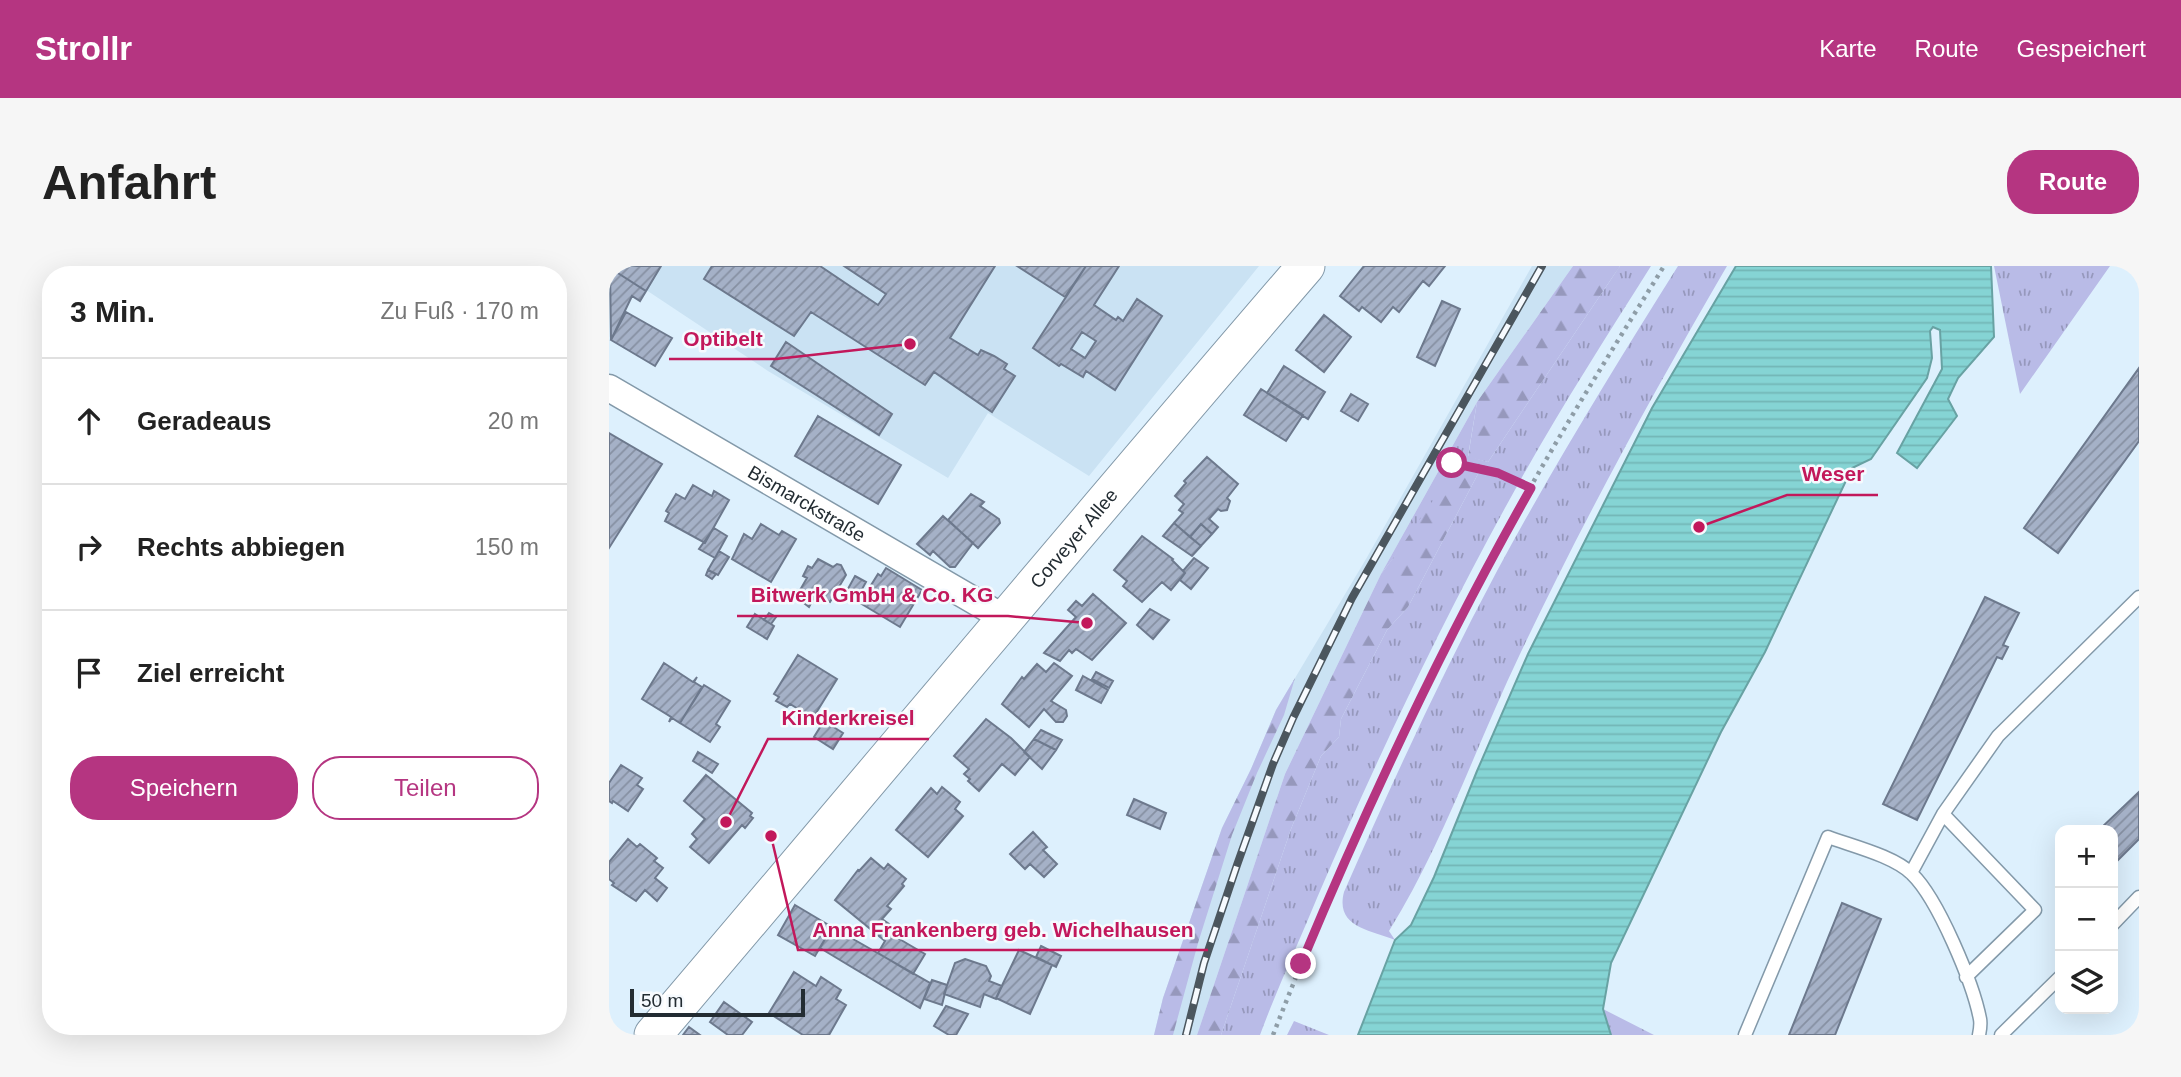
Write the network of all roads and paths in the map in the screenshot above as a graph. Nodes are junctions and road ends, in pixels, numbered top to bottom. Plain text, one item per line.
1 (1305, 266) edge
2 (1664, 266) edge
3 (609, 388) edge
4 (1452, 463) dead end
5 (1531, 488) junction
6 (2139, 597) edge
7 (1005, 618) junction
8 (1943, 814) junction
9 (1911, 873) junction
10 (2139, 897) edge
11 (2118, 919) edge
12 (1966, 977) junction
13 (2055, 982) edge
14 (653, 1035) edge
15 (1273, 1035) edge
16 (1745, 1035) edge
17 (1979, 1035) edge
18 (2001, 1035) edge

1 - 7 street, Corveyer Allee
2 - 5 path
3 - 7 street, Bismarckstraße
4 - 5 path
5 - 15 path
6 - 8 lane
7 - 14 street, Corveyer Allee
8 - 9 lane
8 - 12 lane
9 - 12 lane
9 - 16 lane
10 - 11 lane
12 - 17 lane
13 - 18 lane

